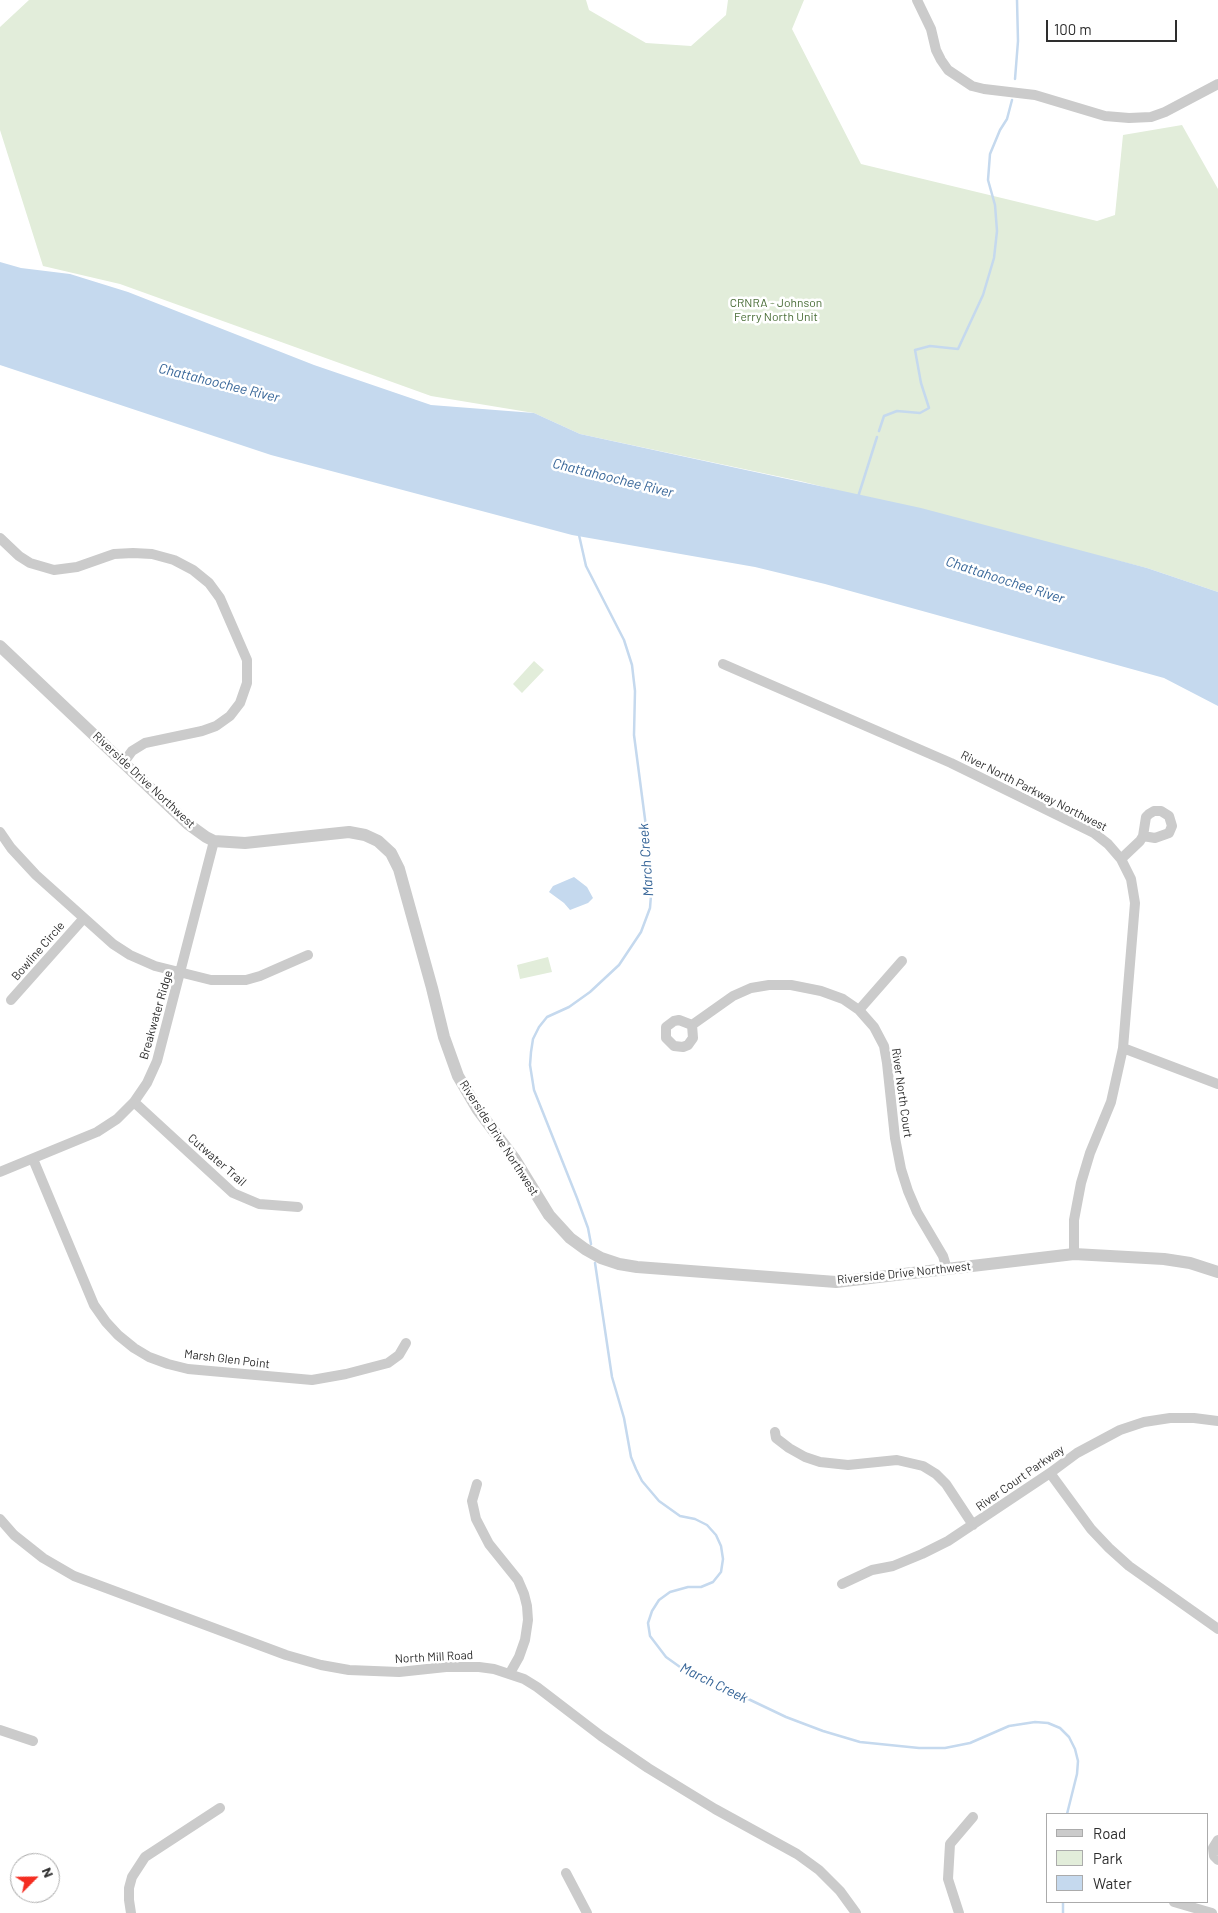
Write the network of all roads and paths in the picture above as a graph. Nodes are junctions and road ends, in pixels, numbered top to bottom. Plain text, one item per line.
1 (917, 0) edge
2 (1218, 84) edge
3 (0, 538) edge
4 (0, 646) edge
5 (723, 664) dead end
6 (124, 762) junction
7 (0, 832) edge
8 (1143, 836) dead end
9 (214, 841) junction
10 (1121, 859) junction
11 (84, 918) junction
12 (308, 955) dead end
13 (902, 961) dead end
14 (181, 972) junction
15 (12, 1000) dead end
16 (859, 1010) junction
17 (692, 1025) dead end
18 (1123, 1048) junction
19 (1218, 1084) edge
20 (134, 1102) junction
21 (32, 1159) junction
22 (0, 1172) edge
23 (298, 1207) dead end
24 (1074, 1254) junction
25 (947, 1269) junction
26 (1218, 1272) edge
27 (406, 1343) dead end
28 (1218, 1421) edge
29 (775, 1432) dead end
30 (1050, 1473) junction
31 (477, 1484) dead end
32 (0, 1519) edge
33 (973, 1525) junction
34 (842, 1584) dead end
35 (1218, 1629) edge
36 (510, 1673) junction
37 (0, 1730) edge
38 (33, 1742) dead end
39 (220, 1808) dead end
40 (973, 1818) dead end
41 (1218, 1840) edge
42 (1212, 1855) edge
43 (566, 1873) dead end
44 (1177, 1903) edge
45 (132, 1913) edge
46 (587, 1913) edge
47 (856, 1913) edge
48 (959, 1913) edge
49 (1212, 1913) edge

1 - 2 street
3 - 6 street
4 - 6 street, Riverside Drive Northwest
5 - 10 street, River North Parkway Northwest
6 - 9 street, Riverside Drive Northwest
7 - 11 street
8 - 10 street
9 - 14 street, Breakwater Ridge
9 - 25 street, Riverside Drive Northwest
10 - 18 street, River North Parkway Northwest
11 - 14 street
11 - 15 street, Bowline Circle
12 - 14 street
13 - 16 street
14 - 20 street, Breakwater Ridge
16 - 17 street, River North Court
16 - 25 street, River North Court
18 - 19 street
18 - 24 street, River North Parkway Northwest
20 - 21 street, Breakwater Ridge
20 - 23 street, Cutwater Trail
21 - 22 street, Breakwater Ridge
21 - 27 street, Marsh Glen Point
24 - 25 street, Riverside Drive Northwest
24 - 26 street, Riverside Drive Northwest
28 - 30 street, River Court Parkway
29 - 33 street
30 - 33 street, River Court Parkway
30 - 35 street
31 - 36 street
32 - 36 street, North Mill Road
33 - 34 street, River Court Parkway
36 - 47 street, North Mill Road
37 - 38 street
39 - 45 street
40 - 48 street
41 - 42 street
43 - 46 street
44 - 49 street

